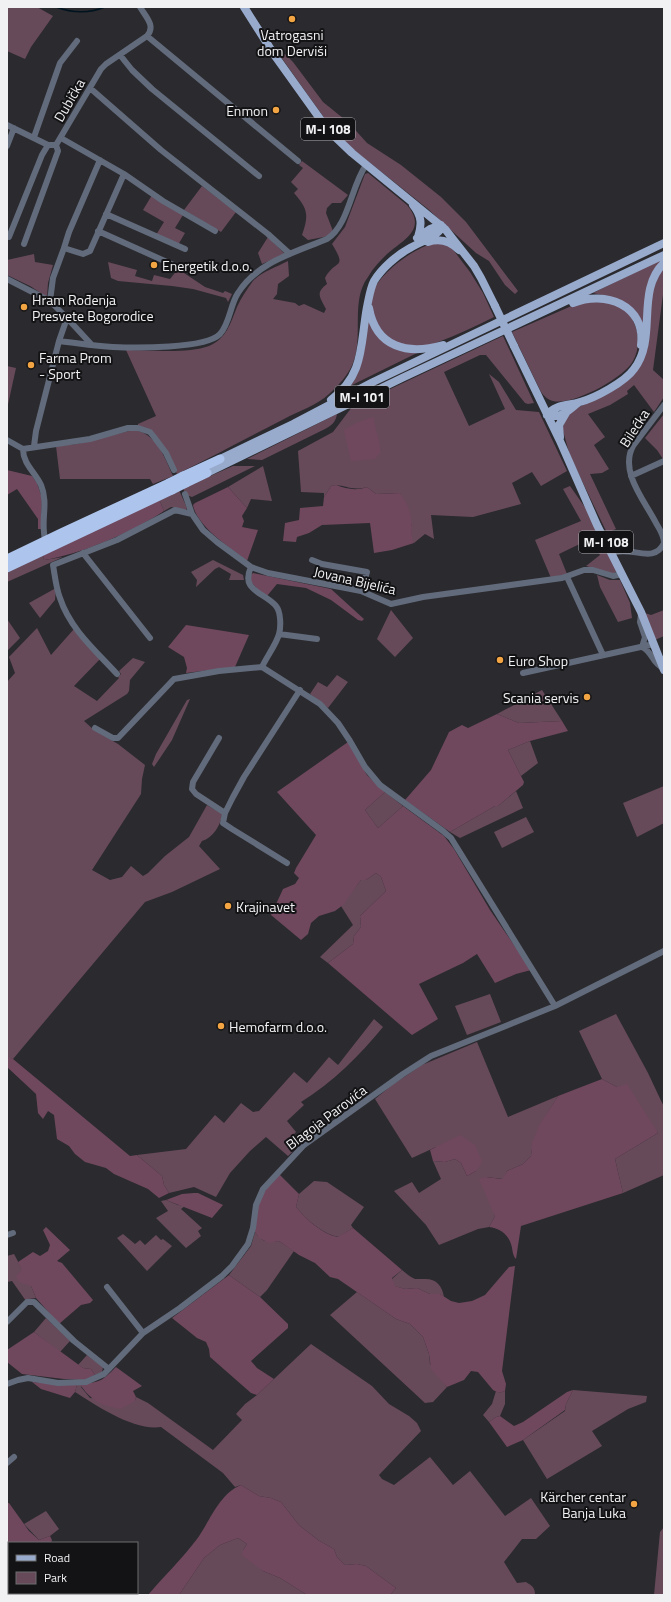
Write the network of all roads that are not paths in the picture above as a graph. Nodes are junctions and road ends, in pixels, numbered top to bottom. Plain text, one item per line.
1 (140, 7) edge
2 (244, 7) edge
3 (147, 36) junction
4 (77, 41) dead end
5 (120, 55) junction
6 (90, 88) junction
7 (7, 125) edge
8 (14, 128) junction
9 (34, 137) junction
10 (61, 138) junction
11 (48, 145) junction
12 (56, 145) junction
13 (7, 146) edge
14 (100, 160) junction
15 (298, 161) dead end
16 (366, 165) junction
17 (124, 174) junction
18 (259, 176) dead end
19 (397, 190) junction
20 (106, 214) junction
21 (442, 226) junction
22 (98, 231) junction
23 (215, 231) dead end
24 (9, 237) dead end
25 (418, 237) junction
26 (664, 243) edge
27 (24, 244) dead end
28 (64, 248) junction
29 (410, 248) junction
30 (185, 249) dead end
31 (290, 254) junction
32 (664, 254) edge
33 (469, 259) junction
34 (664, 263) edge
35 (178, 267) dead end
36 (7, 279) edge
37 (50, 301) junction
38 (368, 303) junction
39 (67, 318) junction
40 (518, 324) junction
41 (482, 329) junction
42 (59, 341) junction
43 (91, 344) junction
44 (639, 361) junction
45 (537, 394) junction
46 (664, 406) edge
47 (564, 409) junction
48 (548, 415) junction
49 (293, 424) junction
50 (7, 440) edge
51 (560, 441) junction
52 (34, 446) junction
53 (23, 449) junction
54 (220, 459) joint
55 (664, 461) edge
56 (174, 470) dead end
57 (207, 473) joint
58 (631, 476) junction
59 (184, 480) junction
60 (170, 487) junction
61 (185, 494) dead end
62 (192, 514) junction
63 (45, 541) junction
64 (664, 543) edge
65 (612, 553) junction
66 (83, 554) junction
67 (7, 560) edge
68 (312, 560) dead end
69 (251, 567) junction
70 (7, 568) edge
71 (622, 574) junction
72 (567, 577) junction
73 (361, 591) junction
74 (641, 612) junction
75 (279, 634) junction
76 (150, 638) dead end
77 (317, 639) dead end
78 (654, 644) junction
79 (642, 647) junction
80 (603, 655) junction
81 (262, 667) junction
82 (664, 669) edge
83 (523, 673) dead end
84 (117, 674) dead end
85 (300, 690) junction
86 (95, 728) dead end
87 (218, 738) dead end
88 (225, 813) junction
89 (287, 863) dead end
90 (664, 951) edge
91 (555, 1006) junction
92 (107, 1287) dead end
93 (7, 1322) edge
94 (143, 1333) junction
95 (109, 1369) junction
96 (7, 1384) edge
97 (14, 1457) dead end
98 (7, 1463) edge

1 - 3 street
2 - 16 main road, M-I 108
3 - 5 street, Dubička
3 - 15 street
4 - 9 street
5 - 6 street, Dubička
5 - 18 street
6 - 10 street, Dubička
6 - 31 street
7 - 8 street
8 - 9 street
8 - 13 street
9 - 11 street
10 - 12 street, Dubička
10 - 14 street
11 - 12 street
11 - 24 street
12 - 27 street
14 - 17 street
14 - 28 street
16 - 19 main road, M-I 108
16 - 31 street
17 - 20 street
17 - 23 street
19 - 21 main road, M-I 108
19 - 25 main road
20 - 22 street
20 - 30 street
21 - 25 main road
21 - 29 main road
21 - 33 main road, M-I 108
22 - 28 street
22 - 35 street
25 - 29 main road
26 - 41 main road, M-I 101
28 - 37 street
29 - 33 main road
29 - 38 main road
31 - 43 street
32 - 40 main road, M-I 101
33 - 45 main road, M-I 108, bridge
34 - 44 main road
36 - 37 street
37 - 39 street
38 - 41 main road
38 - 49 main road
39 - 42 street
39 - 43 street
40 - 44 main road
40 - 57 main road, M-I 101
41 - 49 main road, M-I 101
42 - 43 street
42 - 52 street
44 - 47 main road
45 - 47 main road
45 - 48 main road, M-I 108
46 - 58 street, Bilećka
47 - 48 main road
47 - 51 main road
48 - 51 main road, M-I 108
49 - 54 main road, M-I 101
50 - 53 street
51 - 65 main road, M-I 108
52 - 53 street
52 - 56 street
53 - 63 street
54 - 59 highway, M-I 101
55 - 58 street
57 - 59 highway, M-I 101
58 - 64 street, Bilećka
59 - 60 highway, M-I 101, bridge
60 - 63 highway, M-I 101
60 - 70 highway, M-I 101
61 - 62 street, Jovana Bijelića
62 - 66 street
62 - 69 street, Jovana Bijelića
63 - 67 highway, M-I 101
64 - 65 street, Bilećka
65 - 71 main road, M-I 108
66 - 76 street
66 - 84 street
68 - 73 street
69 - 73 street, Jovana Bijelića
69 - 75 street
71 - 72 street, Jovana Bijelića
71 - 74 main road, M-I 108
72 - 73 street, Jovana Bijelića
72 - 80 street
74 - 78 main road, M-I 108
74 - 79 street
75 - 77 street
75 - 81 street
78 - 79 street
78 - 82 main road, M-I 108
79 - 80 street
79 - 82 street
80 - 83 street
81 - 85 street
81 - 86 street
85 - 88 street
85 - 91 street
87 - 88 street
88 - 89 street
90 - 91 street, Blagoja Parovića
91 - 94 street, Blagoja Parovića
92 - 94 street
93 - 95 street
94 - 95 street, Blagoja Parovića
95 - 96 street, Blagoja Parovića
97 - 98 street

